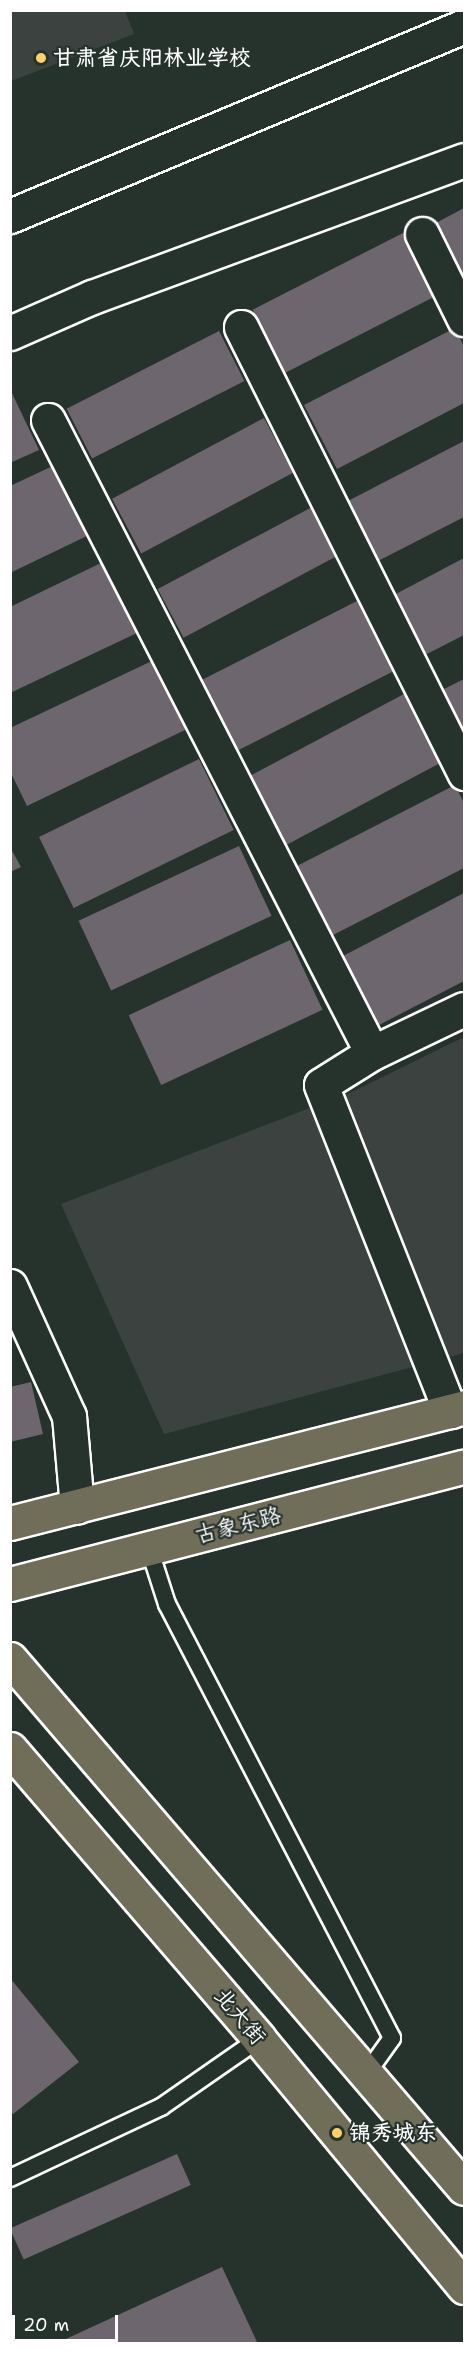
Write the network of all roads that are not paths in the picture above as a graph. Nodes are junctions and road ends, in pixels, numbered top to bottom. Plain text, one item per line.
1 (465, 26) edge
2 (465, 160) edge
3 (10, 216) edge
4 (422, 234) dead end
5 (465, 319) edge
6 (241, 327) dead end
7 (10, 333) edge
8 (48, 420) dead end
9 (465, 773) edge
10 (465, 1008) edge
11 (372, 1053) junction
12 (10, 1286) edge
13 (457, 1409) edge
14 (465, 1467) edge
15 (77, 1506) junction
16 (10, 1523) edge
17 (149, 1548) junction
18 (10, 1584) edge
19 (10, 1659) edge
20 (10, 1749) edge
21 (259, 2038) junction
22 (367, 2073) junction
23 (10, 2178) edge
24 (465, 2188) edge
25 (465, 2287) edge

1 - 3 street
2 - 7 street
4 - 5 street
6 - 9 street
8 - 11 street
10 - 11 street
11 - 13 street
12 - 15 street
13 - 15 main road
14 - 17 main road, 古象东路
15 - 16 main road
17 - 18 main road, 古象东路
17 - 22 lane
19 - 22 main road
20 - 21 main road, 北大街
21 - 23 lane
21 - 25 main road, 北大街
22 - 24 main road

